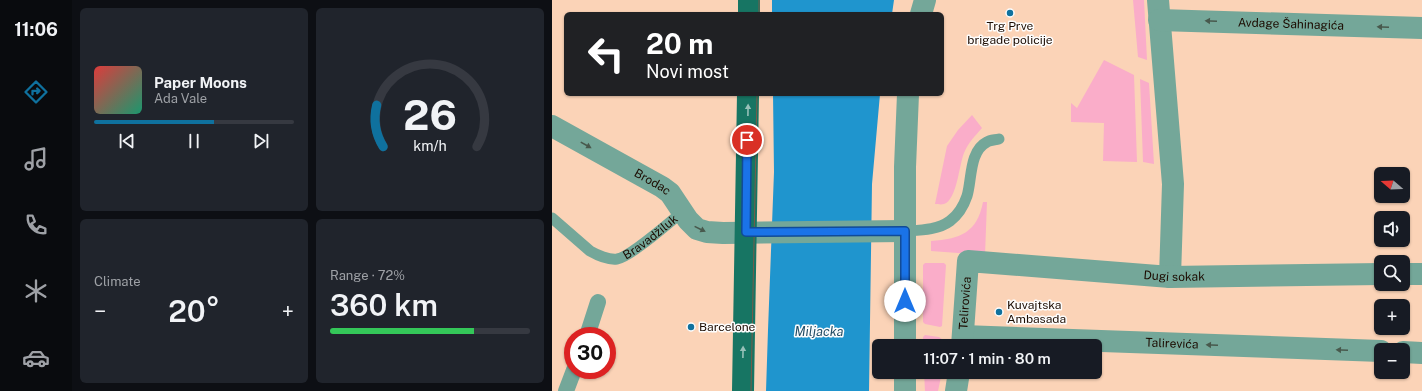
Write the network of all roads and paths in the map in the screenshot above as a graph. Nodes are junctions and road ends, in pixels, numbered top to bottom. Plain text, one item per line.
1 (749, 0) edge
2 (925, 0) edge
3 (1159, 10) edge
4 (749, 12) edge
5 (922, 12) edge
6 (1422, 28) edge
7 (748, 96) edge
8 (908, 96) edge
9 (552, 126) edge
10 (999, 139) dead end
11 (682, 212) junction
12 (552, 218) edge
13 (905, 231) junction
14 (755, 232) junction
15 (968, 260) joint
16 (1374, 274) edge
17 (1410, 274) edge
18 (1422, 274) edge
19 (1170, 277) junction
20 (598, 302) dead end
21 (590, 327) edge
22 (905, 339) edge
23 (963, 339) edge
24 (1102, 344) edge
25 (1374, 351) edge
26 (1410, 352) edge
27 (1422, 353) edge
28 (571, 379) edge
29 (905, 379) edge
30 (958, 379) edge
31 (566, 391) edge
32 (743, 391) edge
33 (905, 391) edge
34 (956, 391) edge

1 - 4 main road
2 - 5 street
6 -> 3 street, Avdage Šahinagića
3 - 19 street, Avdage Šahinagića
14 -> 7 main road
8 - 13 street
9 -> 11 street, Brodac
10 - 13 lane
11 - 12 lane, Bravadžiluk
11 -> 14 street, Brodac
13 - 14 street, Brodac
13 - 22 street
32 -> 14 main road
15 - 19 street, Dugi sokak
15 - 23 street, Telirovića
16 - 19 street, Dugi sokak
17 - 18 street
20 - 21 street
25 -> 24 street, Talirevića
26 - 27 street
28 - 31 street
29 - 33 street
30 - 34 street

